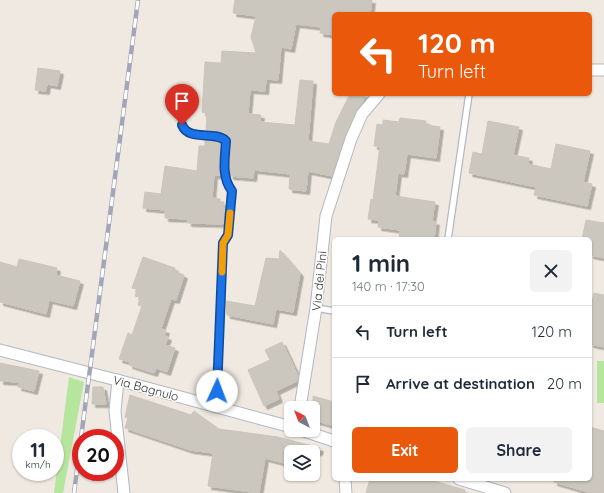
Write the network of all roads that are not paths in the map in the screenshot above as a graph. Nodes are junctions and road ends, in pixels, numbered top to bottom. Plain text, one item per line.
1 (592, 70) edge
2 (604, 70) edge
3 (377, 96) edge
4 (469, 96) edge
5 (181, 112) dead end
6 (448, 237) edge
7 (316, 308) junction
8 (332, 311) edge
9 (0, 350) edge
10 (118, 380) junction
11 (301, 401) edge
12 (217, 406) junction
13 (284, 425) edge
14 (320, 436) edge
15 (332, 440) edge
16 (345, 481) edge
17 (466, 481) edge
18 (124, 493) edge
19 (346, 493) edge
20 (505, 493) edge

1 - 2 street
3 - 7 street, Via dei Pini
4 - 6 lane
5 - 12 lane
7 - 8 lane
7 - 11 street, Via dei Pini
9 - 10 street, Via Bagnulo
10 - 12 street, Via Bagnulo
10 - 18 street
12 - 13 street, Via Bagnulo
14 - 15 street
16 - 19 street
17 - 20 street

